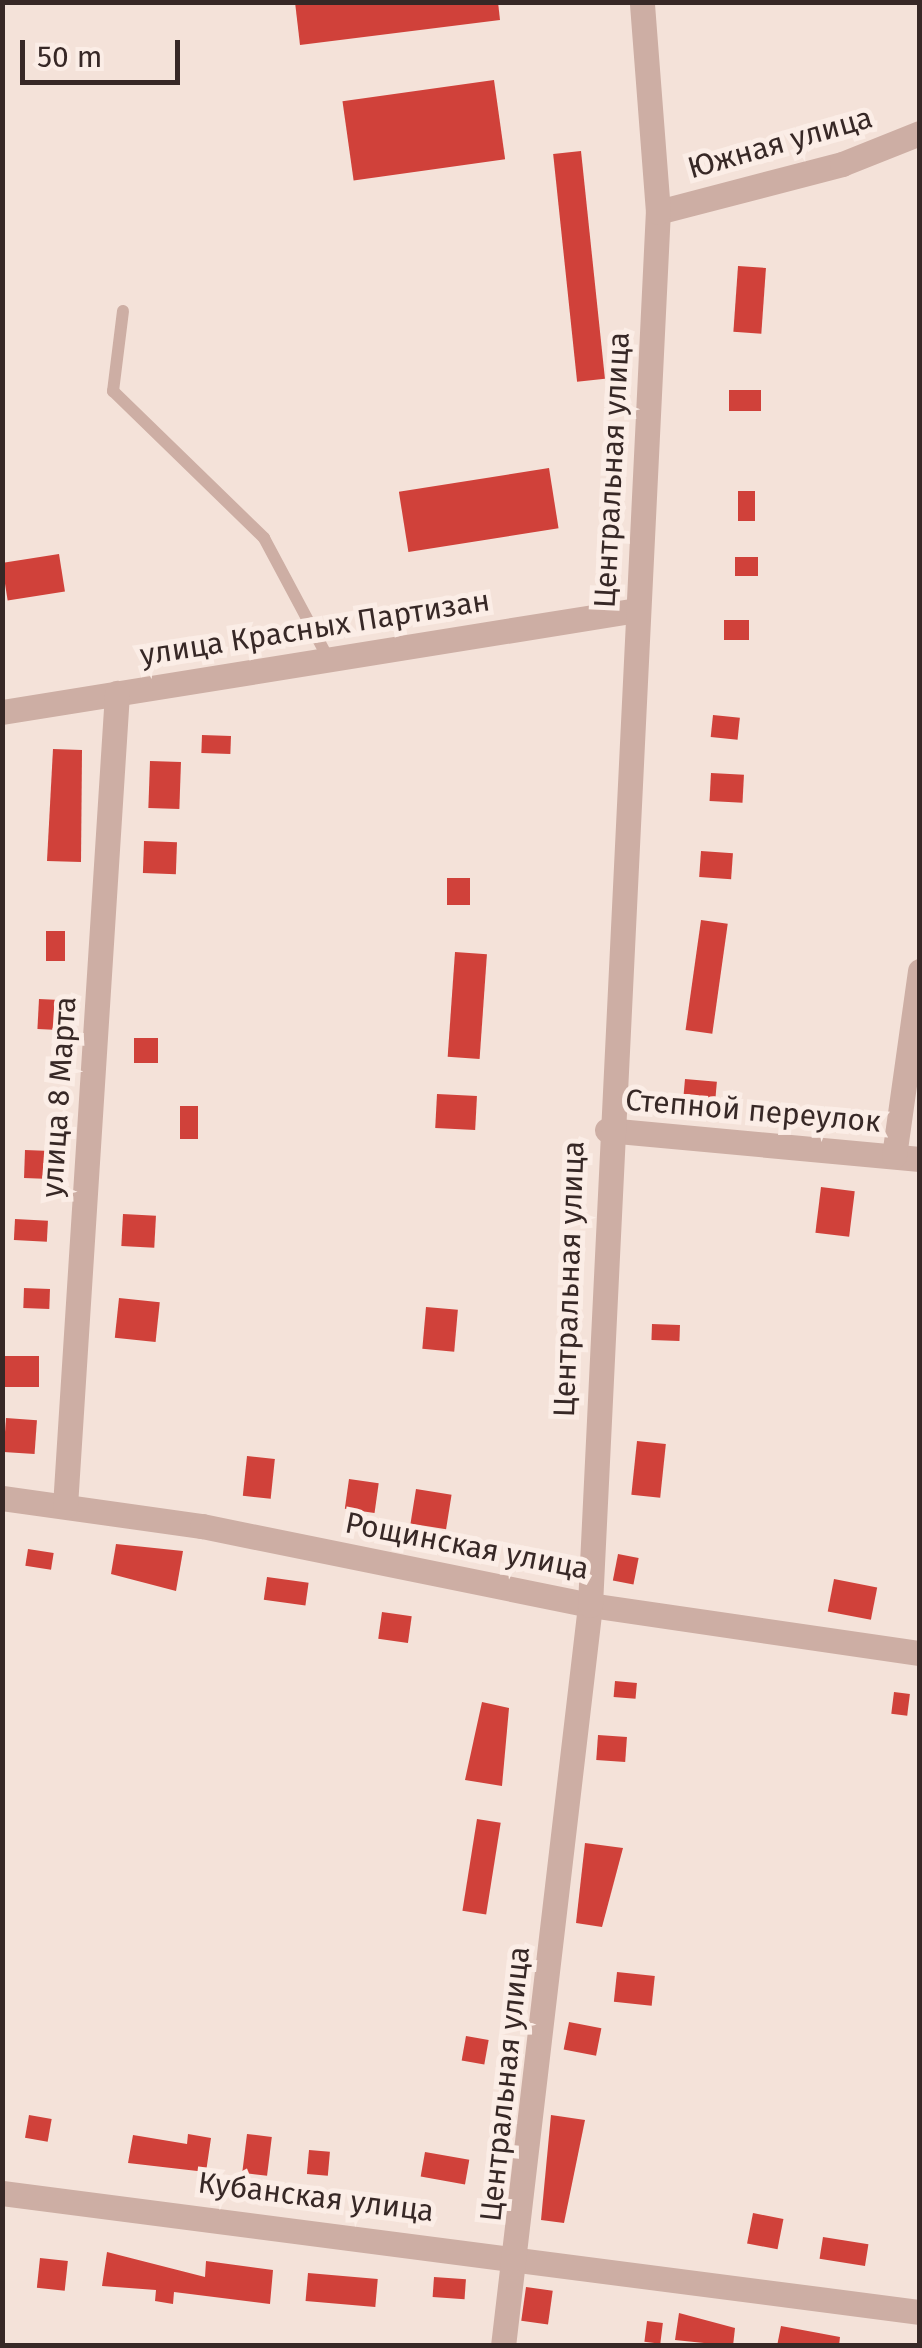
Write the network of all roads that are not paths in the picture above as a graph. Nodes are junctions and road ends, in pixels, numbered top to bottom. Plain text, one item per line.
1 (642, 2) edge
2 (920, 133) edge
3 (658, 212) junction
4 (124, 311) dead end
5 (637, 610) junction
6 (326, 656) junction
7 (117, 693) junction
8 (2, 712) edge
9 (920, 971) edge
10 (607, 1130) junction
11 (907, 1157) edge
12 (2, 1498) edge
13 (65, 1506) junction
14 (590, 1605) junction
15 (920, 1653) edge
16 (2, 2194) edge
17 (519, 2254) junction
18 (920, 2312) edge
19 (504, 2346) edge

1 - 3 street, Центральная улица
2 - 3 street, Южная улица
3 - 5 street, Центральная улица
4 - 6 lane
5 - 6 street, улица Красных Партизан
5 - 10 street, Центральная улица
6 - 7 street, улица Красных Партизан
7 - 8 street, улица Красных Партизан
7 - 13 street, улица 8 Марта
9 - 11 street, Степной переулок
10 - 11 street, Степной переулок
10 - 14 street, Центральная улица
12 - 13 street, Рощинская улица
13 - 14 street, Рощинская улица
14 - 15 street, Рощинская улица
14 - 17 street, Центральная улица
16 - 17 street, Кубанская улица
17 - 18 street, Кубанская улица
17 - 19 street, Центральная улица

